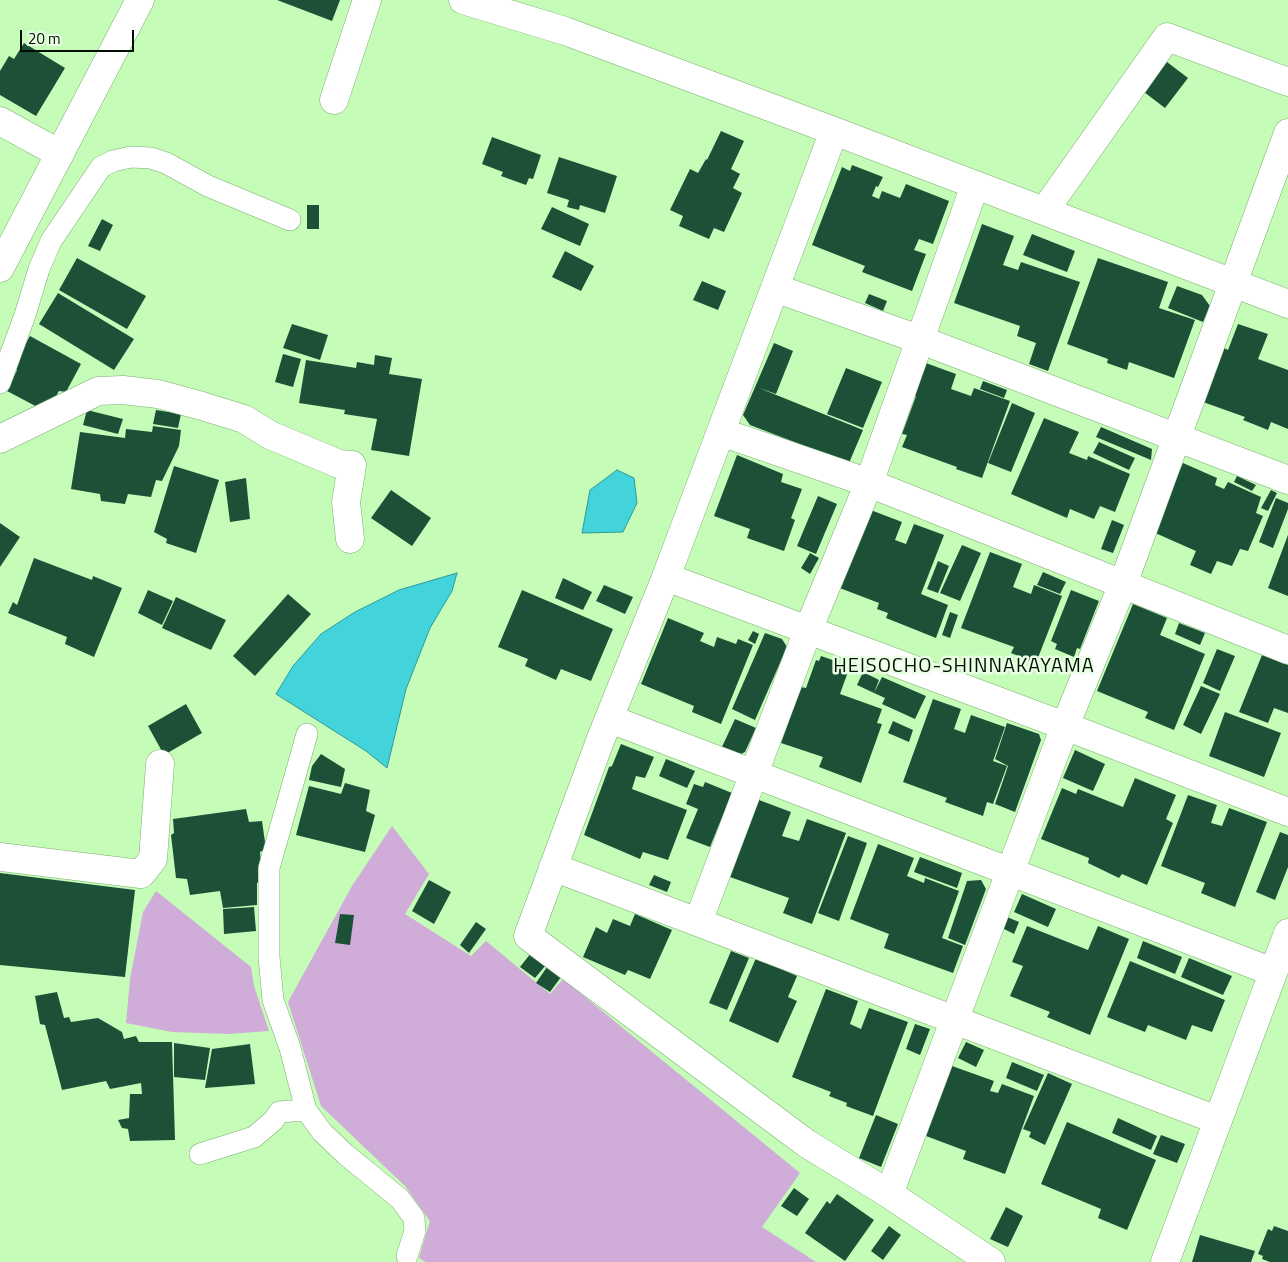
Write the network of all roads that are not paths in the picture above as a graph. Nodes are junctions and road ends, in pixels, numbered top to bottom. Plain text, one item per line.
1 (140, 0) edge
2 (367, 0) edge
3 (463, 0) edge
4 (1288, 82) edge
5 (334, 100) dead end
6 (0, 121) edge
7 (834, 131) junction
8 (1288, 133) edge
9 (60, 154) junction
10 (975, 185) junction
11 (1045, 210) junction
12 (290, 220) dead end
13 (0, 268) edge
14 (1234, 282) junction
15 (775, 288) junction
16 (1288, 304) edge
17 (921, 340) junction
18 (0, 382) edge
19 (721, 432) junction
20 (0, 438) edge
21 (1175, 438) junction
22 (1288, 480) edge
23 (868, 483) junction
24 (350, 538) dead end
25 (666, 577) junction
26 (1122, 584) junction
27 (808, 630) junction
28 (1288, 650) edge
29 (610, 719) junction
30 (1065, 726) junction
31 (307, 734) dead end
32 (160, 764) dead end
33 (754, 774) junction
34 (1288, 812) edge
35 (0, 857) edge
36 (554, 867) junction
37 (1009, 872) junction
38 (698, 922) junction
39 (1288, 933) edge
40 (1273, 972) junction
41 (954, 1019) junction
42 (306, 1110) junction
43 (1218, 1120) junction
44 (200, 1154) dead end
45 (889, 1194) junction
46 (407, 1256) dead end
47 (991, 1262) edge
48 (1165, 1262) edge

1 - 9 street
2 - 5 street
3 - 7 street
4 - 11 street
6 - 9 street
7 - 10 street
7 - 15 street
8 - 14 street
9 - 13 street
10 - 11 street
10 - 17 street
11 - 14 street
12 - 18 lane
14 - 16 street
14 - 21 street
15 - 17 street
15 - 19 street
17 - 21 street
17 - 23 street
19 - 23 street
19 - 25 street
20 - 24 street
21 - 22 street
21 - 26 street
23 - 26 street
23 - 27 street
25 - 27 street
25 - 29 street
26 - 28 street
26 - 30 street
27 - 30 street
27 - 33 street
29 - 33 street
29 - 36 street
30 - 34 street
30 - 37 street
31 - 42 lane
32 - 35 street
33 - 37 street
33 - 38 street
36 - 38 street
36 - 45 street
37 - 40 street
37 - 41 street
38 - 41 street
39 - 40 street
40 - 43 street
41 - 43 street
41 - 45 street
42 - 44 lane
42 - 46 lane
43 - 48 street
45 - 47 street

